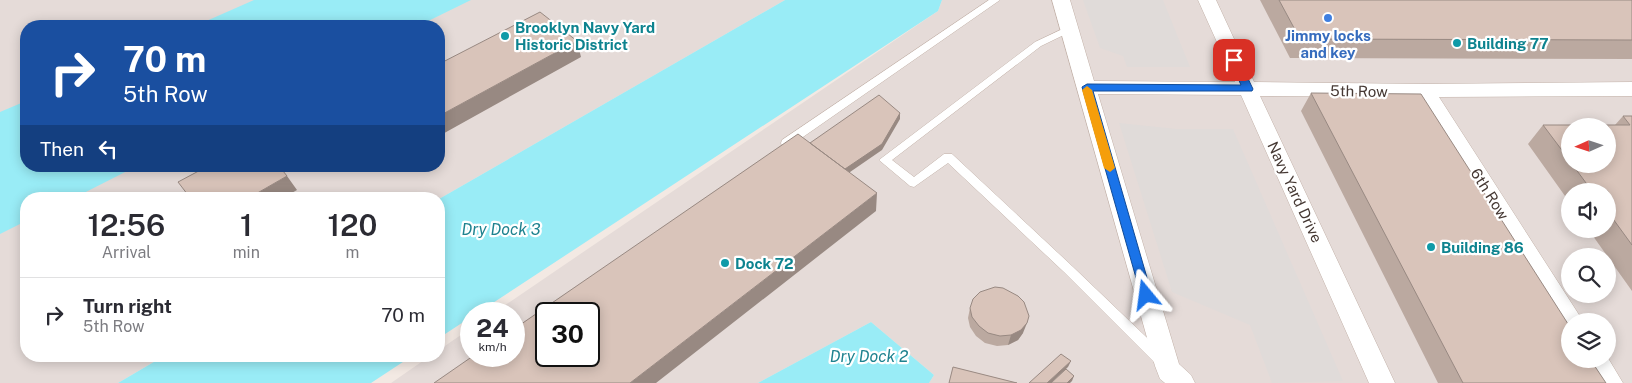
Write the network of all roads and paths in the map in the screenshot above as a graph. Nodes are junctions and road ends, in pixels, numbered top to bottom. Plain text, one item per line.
1 (995, 0) edge
2 (1061, 0) edge
3 (1207, 0) edge
4 (1069, 29) junction
5 (1087, 87) junction
6 (1248, 89) junction
7 (1632, 89) edge
8 (1425, 91) junction
9 (775, 151) edge
10 (1566, 313) edge
11 (1166, 366) junction
12 (1600, 368) edge
13 (1182, 383) edge
14 (1382, 383) edge
15 (1610, 383) edge

1 - 9 lane
2 - 4 street
3 - 6 street, Navy Yard Drive
4 - 5 street
4 - 11 lane
5 - 6 street, 5th Row
5 - 11 street
6 - 8 street, 5th Row
6 - 14 street, Navy Yard Drive
7 - 8 street, 5th Row
8 - 10 street, 6th Row
11 - 13 street
12 - 15 street

